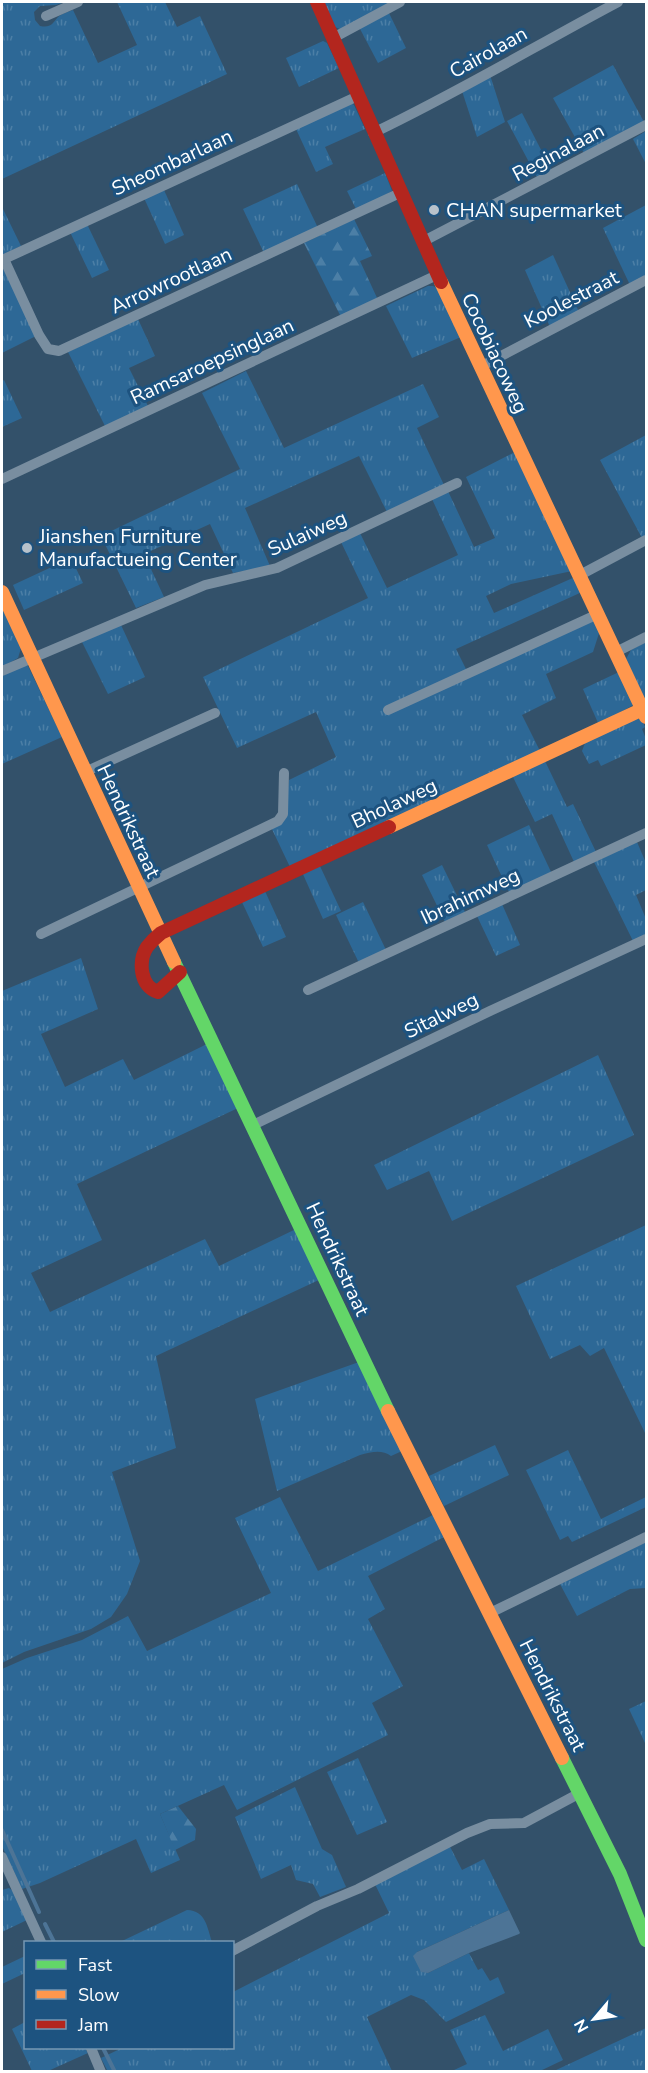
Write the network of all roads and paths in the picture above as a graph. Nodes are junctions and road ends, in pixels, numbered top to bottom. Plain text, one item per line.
1 (78, 2) edge
2 (317, 2) edge
3 (400, 2) edge
4 (618, 2) edge
5 (46, 16) dead end
6 (333, 38) junction
7 (358, 96) junction
8 (646, 125) edge
9 (373, 133) junction
10 (400, 194) junction
11 (422, 242) junction
12 (3, 259) edge
13 (437, 275) junction
14 (646, 280) edge
15 (480, 367) junction
16 (2, 479) edge
17 (457, 483) dead end
18 (646, 540) edge
19 (580, 575) junction
20 (2, 592) edge
21 (598, 614) junction
22 (646, 637) edge
23 (616, 652) junction
24 (32, 658) junction
25 (2, 671) edge
26 (388, 710) dead end
27 (215, 713) dead end
28 (645, 713) edge
29 (85, 772) junction
30 (284, 773) dead end
31 (646, 834) edge
32 (139, 888) junction
33 (161, 933) junction
34 (41, 934) dead end
35 (646, 939) edge
36 (180, 972) junction
37 (308, 990) dead end
38 (253, 1125) junction
39 (646, 1537) edge
40 (490, 1613) junction
41 (580, 1793) junction
42 (2, 1857) edge
43 (7, 1881) edge
44 (646, 1940) edge
45 (40, 1941) edge
46 (234, 1950) edge
47 (91, 2049) edge
48 (102, 2072) edge

1 - 5 street
2 - 6 street, Cocobiacoweg
3 - 6 street
4 - 9 street, Cairolaan
6 - 7 street, Cocobiacoweg
7 - 9 street, Cocobiacoweg
7 - 12 street, Sheombarlaan
8 - 11 street, Reginalaan
9 - 10 street, Cocobiacoweg
10 - 11 street, Cocobiacoweg
10 - 12 street, Arrowrootlaan
11 - 13 street, Cocobiacoweg
13 - 15 street, Cocobiacoweg
13 - 16 street, Ramsaroepsinglaan
14 - 15 street, Koolestraat
15 - 19 street, Cocobiacoweg
17 - 24 street, Sulaiweg
18 - 19 street
19 - 21 street, Cocobiacoweg
20 - 24 street, Hendrikstraat
21 - 23 street, Cocobiacoweg
21 - 26 street
22 - 23 street
23 - 28 street, Cocobiacoweg
24 - 25 street, Sulaiweg
24 - 29 street, Hendrikstraat
27 - 29 street
28 - 33 street, Bholaweg
29 - 32 street, Hendrikstraat
30 - 32 street
31 - 37 street, Ibrahimweg
32 - 33 street, Hendrikstraat
32 - 34 street
33 - 36 street, Hendrikstraat
33 - 36 street
35 - 38 street, Sitalweg
36 - 38 street, Hendrikstraat
38 - 40 street, Hendrikstraat
39 - 40 street
40 - 41 street, Hendrikstraat
41 - 44 street, Hendrikstraat
41 - 46 street
42 - 43 street
43 - 45 street
47 - 48 street

